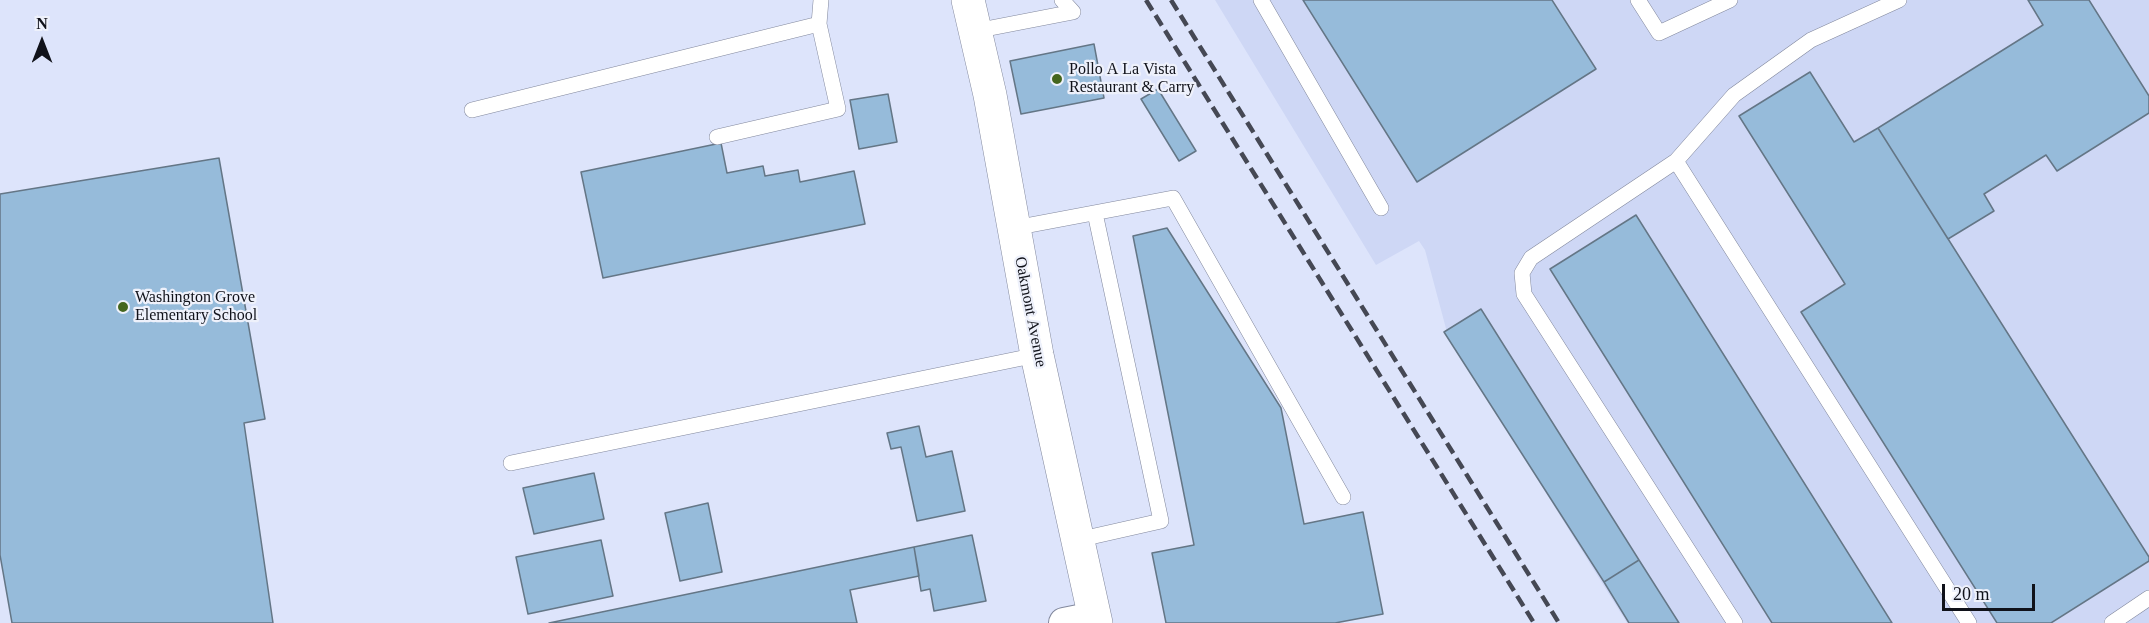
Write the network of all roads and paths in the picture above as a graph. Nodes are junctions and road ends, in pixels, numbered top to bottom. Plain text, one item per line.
1 (821, 0) edge
2 (1062, 0) edge
3 (1261, 0) edge
4 (1638, 0) edge
5 (1730, 0) edge
6 (1899, 0) edge
7 (971, 15) edge
8 (819, 24) junction
9 (472, 110) dead end
10 (717, 137) dead end
11 (1676, 162) junction
12 (1381, 208) dead end
13 (1095, 213) junction
14 (1014, 228) junction
15 (1037, 355) junction
16 (511, 463) dead end
17 (1342, 497) dead end
18 (1077, 540) junction
19 (2149, 598) edge
20 (1085, 621) edge
21 (1735, 623) edge
22 (1969, 623) edge
23 (2112, 623) edge

1 - 8 lane
2 - 7 lane
3 - 12 lane
4 - 5 lane
6 - 11 lane
7 - 14 street, Oakmont Avenue
8 - 9 lane
8 - 10 lane
11 - 21 lane
11 - 22 lane
13 - 14 lane
13 - 17 lane
13 - 18 lane
14 - 15 street, Oakmont Avenue
15 - 16 lane
15 - 18 street, Oakmont Avenue
18 - 20 street, Oakmont Avenue
19 - 23 lane

